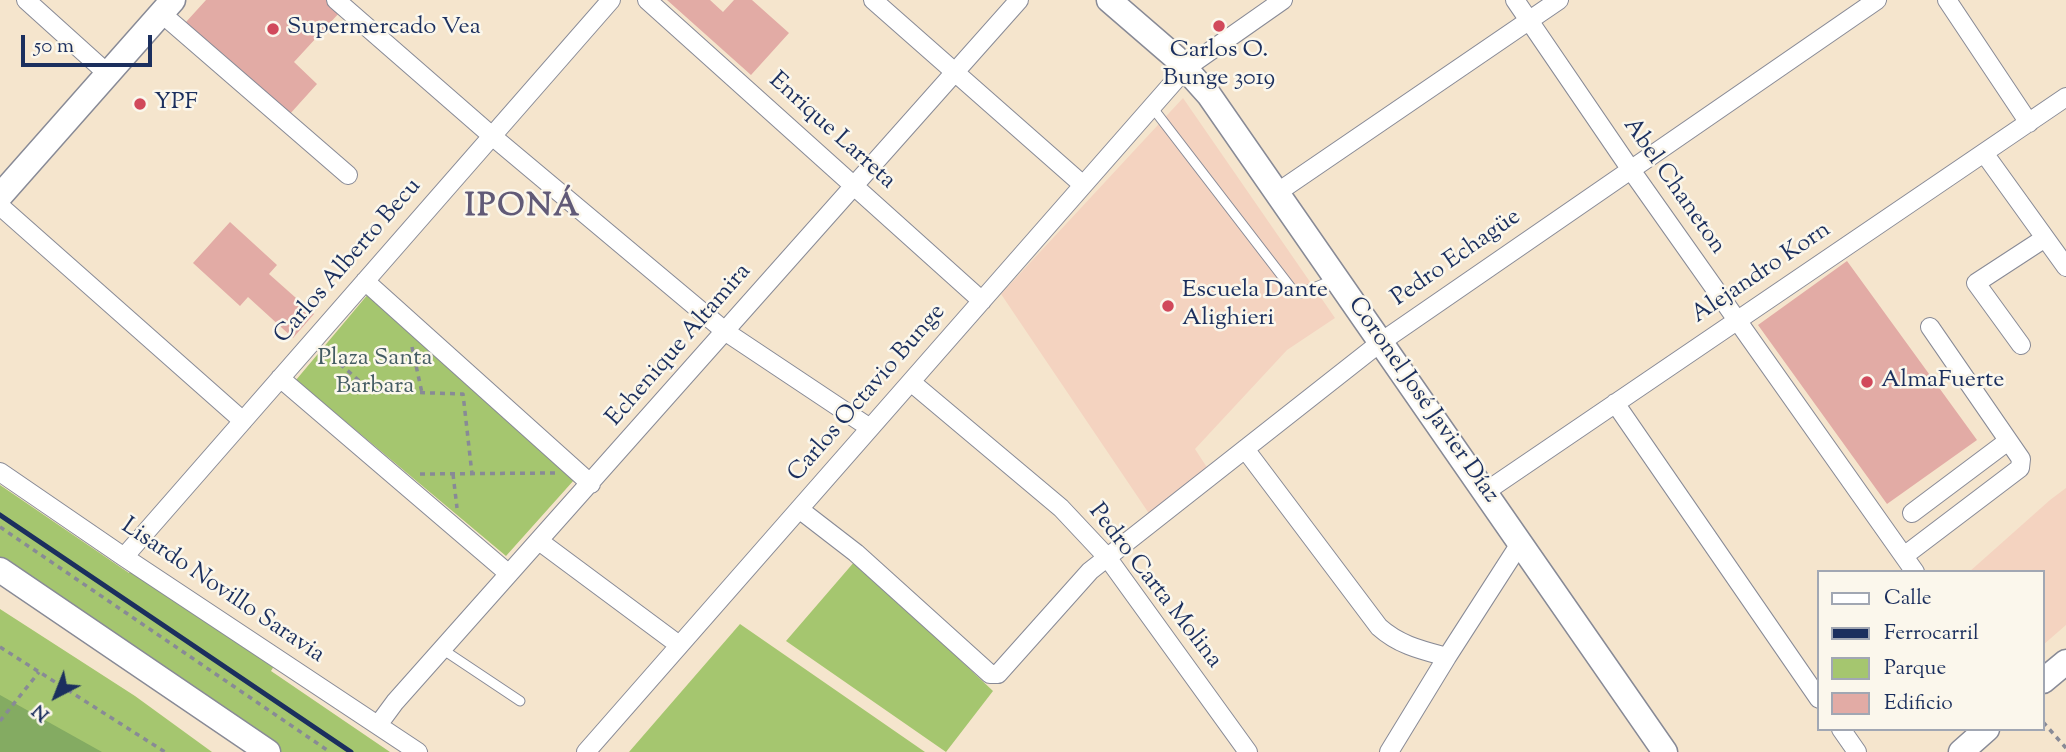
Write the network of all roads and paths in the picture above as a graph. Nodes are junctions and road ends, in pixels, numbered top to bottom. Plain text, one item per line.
1 (26, 0) edge
2 (337, 0) edge
3 (611, 0) edge
4 (647, 0) edge
5 (873, 0) edge
6 (1019, 0) edge
7 (1109, 0) edge
8 (1283, 0) edge
9 (1515, 0) edge
10 (1559, 0) edge
11 (1877, 0) edge
12 (1947, 0) edge
13 (167, 7) edge
14 (1529, 21) junction
15 (1186, 68) junction
16 (955, 72) junction
17 (107, 74) junction
18 (2066, 97) edge
19 (1152, 107) junction
20 (2029, 122) junction
21 (492, 136) junction
22 (1984, 153) junction
23 (1631, 170) junction
24 (348, 175) dead end
25 (853, 185) junction
26 (1083, 185) junction
27 (1278, 192) junction
28 (0, 197) edge
29 (0, 206) edge
30 (2045, 238) junction
31 (2066, 267) edge
32 (1337, 279) junction
33 (365, 281) junction
34 (982, 301) junction
35 (406, 319) junction
36 (1737, 321) junction
37 (1930, 327) dead end
38 (726, 331) junction
39 (313, 341) junction
40 (1381, 342) junction
41 (2021, 345) dead end
42 (280, 378) junction
43 (911, 382) junction
44 (422, 393) junction
45 (1615, 403) junction
46 (243, 421) junction
47 (870, 428) junction
48 (2008, 441) junction
49 (1245, 449) junction
50 (0, 472) edge
51 (392, 474) junction
52 (453, 474) junction
53 (472, 474) junction
54 (584, 479) junction
55 (1485, 492) junction
56 (799, 509) junction
57 (1912, 513) dead end
58 (0, 527) edge
59 (460, 531) junction
60 (539, 541) junction
61 (1521, 542) junction
62 (1903, 556) junction
63 (124, 557) junction
64 (1107, 557) junction
65 (1914, 570) edge
66 (4, 574) edge
67 (509, 574) junction
68 (679, 645) junction
69 (0, 647) edge
70 (442, 649) junction
71 (1447, 657) junction
72 (2066, 662) edge
73 (39, 671) junction
74 (2045, 679) edge
75 (1818, 698) edge
76 (520, 701) dead end
77 (0, 721) edge
78 (2045, 724) edge
79 (378, 725) junction
80 (1842, 731) edge
81 (1985, 731) edge
82 (2066, 748) edge
83 (165, 752) edge
84 (268, 752) edge
85 (330, 752) edge
86 (418, 752) edge
87 (586, 752) edge
88 (1248, 752) edge
89 (1389, 752) edge
90 (1665, 752) edge
91 (1857, 752) edge
92 (1961, 752) edge

1 - 17 street
2 - 21 street
3 - 21 street, Carlos Alberto Becu
4 - 25 street, Enrique Larreta
5 - 16 street
6 - 16 street, Echenique Altamira
7 - 15 main road, Coronel José Javier Díaz
8 - 15 street, Carlos Octavio Bunge
9 - 14 street, Abel Chaneton
10 - 14 street
11 - 23 street, Pedro Echagüe
12 - 20 street
13 - 17 main road
13 - 24 street
14 - 23 street, Abel Chaneton
14 - 27 street
15 - 19 street, Carlos Octavio Bunge
15 - 27 main road, Coronel José Javier Díaz
16 - 25 street, Echenique Altamira
16 - 26 street
17 - 28 main road
18 - 20 street, Alejandro Korn
19 - 26 street, Carlos Octavio Bunge
19 - 32 lane
20 - 22 street, Alejandro Korn
21 - 33 street, Carlos Alberto Becu
21 - 38 street
22 - 30 street
22 - 36 street, Alejandro Korn
23 - 36 street, Abel Chaneton
23 - 40 street, Pedro Echagüe
25 - 34 street, Enrique Larreta
25 - 38 street, Echenique Altamira
26 - 34 street, Carlos Octavio Bunge
27 - 32 main road, Coronel José Javier Díaz
29 - 46 street
30 - 31 street
30 - 41 street
32 - 40 main road, Coronel José Javier Díaz
33 - 35 street
33 - 39 street, Carlos Alberto Becu
34 - 43 street, Carlos Octavio Bunge
35 - 44 path
35 - 54 street
36 - 45 street, Alejandro Korn
36 - 62 street, Abel Chaneton
37 - 48 street
38 - 47 street
38 - 54 street, Echenique Altamira
39 - 42 street, Carlos Alberto Becu
39 - 44 path
40 - 49 street, Pedro Echagüe
40 - 55 main road, Coronel José Javier Díaz
42 - 46 street, Carlos Alberto Becu
42 - 51 street
43 - 47 street, Carlos Octavio Bunge
43 - 64 street, Pedro Carta Molina
44 - 53 path
45 - 55 street, Alejandro Korn
45 - 75 street
46 - 63 street, Carlos Alberto Becu
47 - 56 street, Carlos Octavio Bunge
48 - 57 street
48 - 62 street
49 - 64 street, Pedro Echagüe
49 - 71 street
50 - 63 street, Lisardo Novillo Saravia
51 - 52 path
51 - 59 street
52 - 53 path
52 - 59 path
53 - 54 path
54 - 60 street, Echenique Altamira
55 - 61 main road, Coronel José Javier Díaz
56 - 64 street, Pedro Echagüe
56 - 68 street, Carlos Octavio Bunge
58 - 85 path
59 - 67 street
60 - 67 street, Echenique Altamira
60 - 68 street
61 - 71 street
61 - 90 main road, Coronel José Javier Díaz
62 - 65 street, Abel Chaneton
63 - 79 street, Lisardo Novillo Saravia
64 - 88 street, Pedro Carta Molina
66 - 84 main road
67 - 70 street, Echenique Altamira
68 - 87 street, Carlos Octavio Bunge
69 - 73 path
70 - 76 lane
70 - 79 street, Echenique Altamira
71 - 89 street
72 - 74 main road
73 - 77 path
73 - 83 path
78 - 82 path
79 - 86 street, Lisardo Novillo Saravia
80 - 91 street
81 - 92 main road

